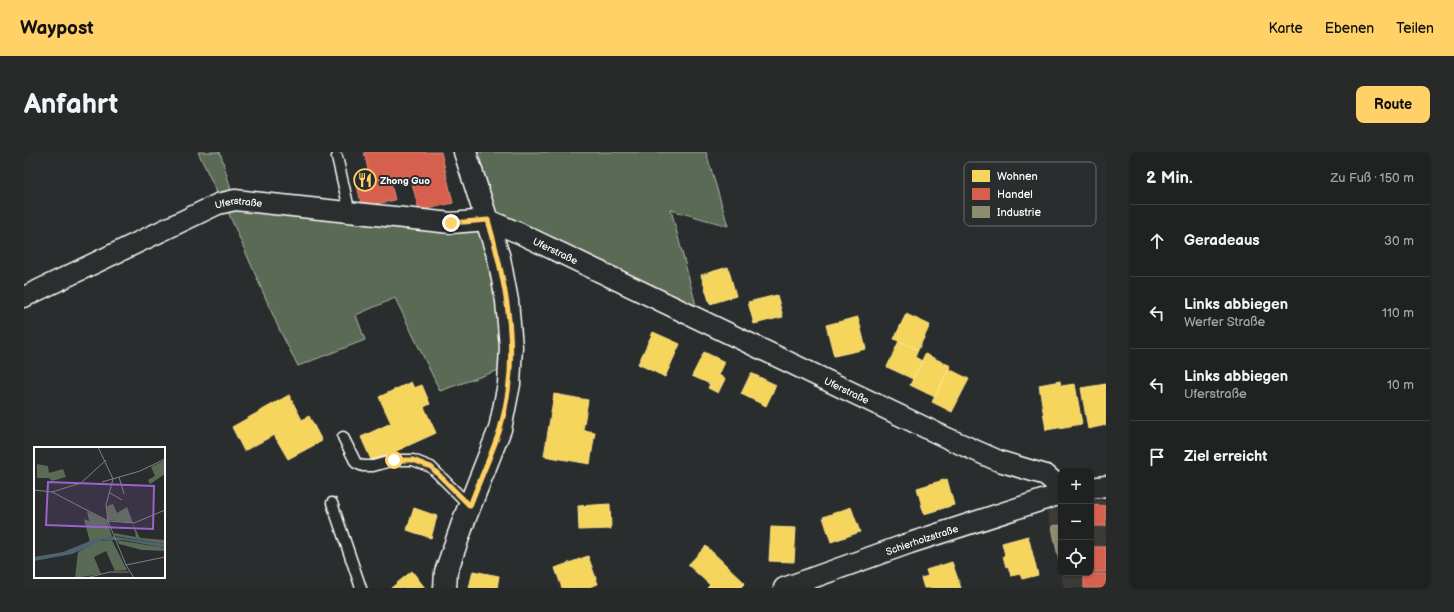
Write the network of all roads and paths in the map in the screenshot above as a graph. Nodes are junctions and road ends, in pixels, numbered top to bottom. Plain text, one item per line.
1 (465, 152) edge
2 (337, 157) dead end
3 (350, 213) junction
4 (488, 220) junction
5 (24, 297) edge
6 (343, 437) dead end
7 (1058, 485) edge
8 (1106, 486) edge
9 (1094, 488) edge
10 (1058, 495) edge
11 (332, 503) dead end
12 (470, 506) junction
13 (361, 588) edge
14 (445, 588) edge
15 (784, 588) edge

1 - 4 main road
2 - 3 lane
3 - 4 street, Uferstraße
3 - 5 street, Uferstraße
4 - 7 street, Uferstraße
4 - 12 main road
6 - 12 lane
8 - 9 street
10 - 15 street, Schierholzstraße
11 - 13 lane
12 - 14 main road

